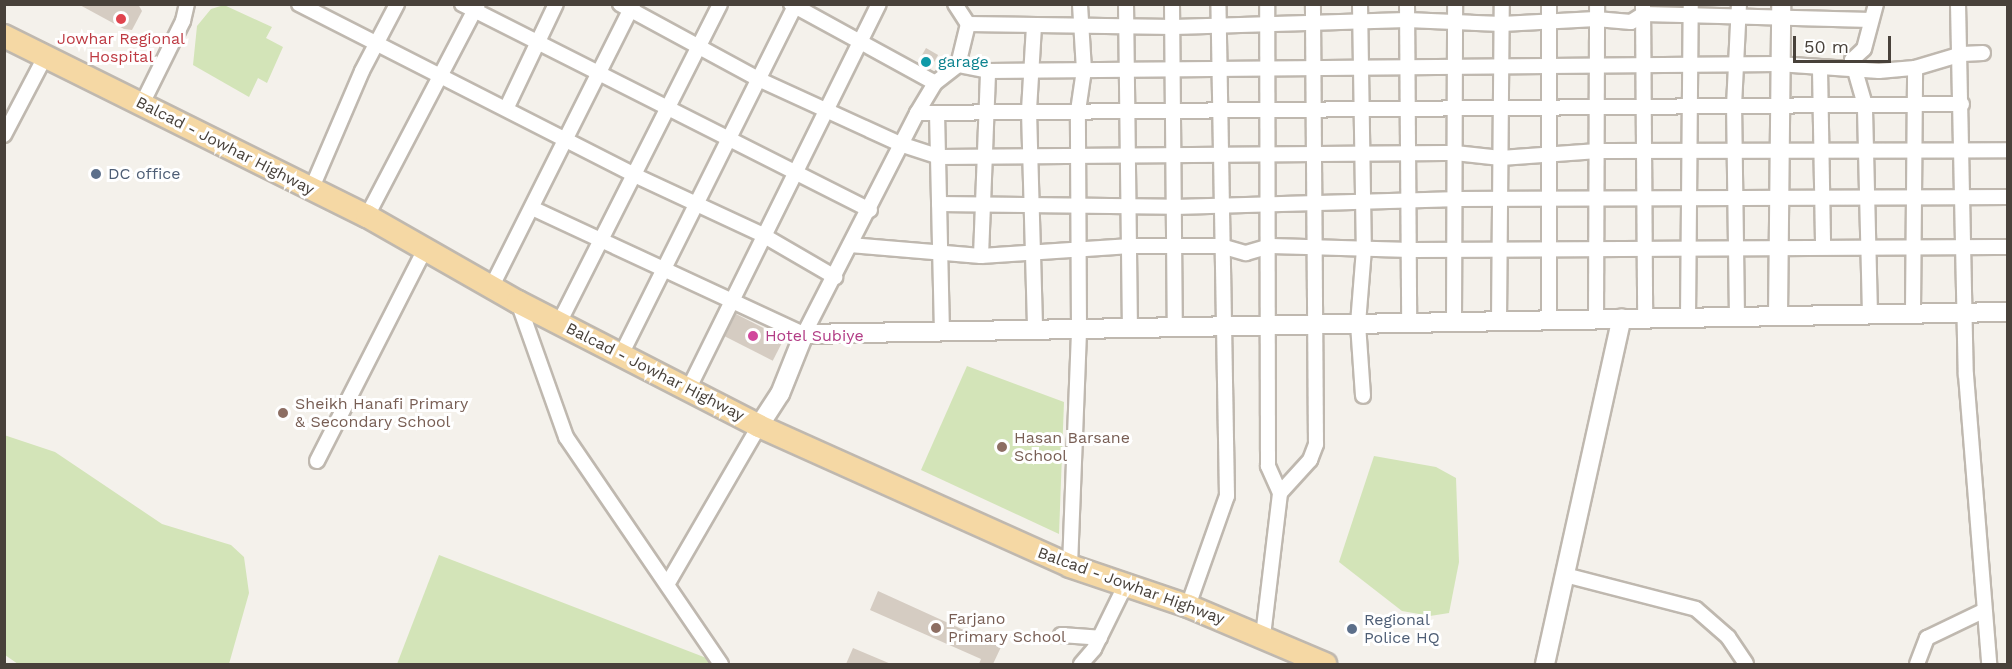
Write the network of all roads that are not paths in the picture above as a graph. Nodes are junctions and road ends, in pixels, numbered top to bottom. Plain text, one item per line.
1 (187, 4) edge
2 (299, 4) edge
3 (397, 4) edge
4 (462, 4) edge
5 (556, 4) edge
6 (720, 4) edge
7 (879, 4) edge
8 (955, 4) edge
9 (1080, 4) edge
10 (1126, 4) edge
11 (1172, 4) edge
12 (1218, 4) edge
13 (1267, 4) edge
14 (1313, 4) edge
15 (1360, 4) edge
16 (1407, 4) edge
17 (1455, 4) edge
18 (1502, 4) edge
19 (1549, 4) edge
20 (1876, 4) edge
21 (1958, 4) edge
22 (794, 5) edge
23 (628, 7) edge
24 (477, 8) edge
25 (318, 9) edge
26 (1644, 9) edge
27 (1740, 9) edge
28 (1691, 10) edge
29 (1781, 11) edge
30 (1597, 12) edge
31 (1407, 20) junction
32 (1549, 20) junction
33 (1871, 20) junction
34 (1360, 22) junction
35 (1312, 23) junction
36 (969, 24) junction
37 (1455, 24) junction
38 (1502, 24) junction
39 (1219, 25) junction
40 (1268, 25) junction
41 (1034, 26) junction
42 (1080, 27) junction
43 (1126, 27) junction
44 (1174, 27) junction
45 (4, 36) edge
46 (861, 39) junction
47 (537, 44) junction
48 (699, 45) junction
49 (375, 46) junction
50 (1983, 53) dead end
51 (1962, 54) junction
52 (45, 57) junction
53 (1641, 64) junction
54 (1735, 64) junction
55 (1778, 64) junction
56 (958, 65) junction
57 (1596, 65) junction
58 (1689, 65) junction
59 (1551, 66) junction
60 (1409, 67) junction
61 (1454, 67) junction
62 (1221, 68) junction
63 (1310, 68) junction
64 (1361, 68) junction
65 (1503, 68) junction
66 (1915, 68) junction
67 (1173, 69) junction
68 (1269, 69) junction
69 (1820, 69) junction
70 (1853, 69) junction
71 (1084, 70) junction
72 (1128, 70) junction
73 (988, 71) junction
74 (1033, 71) junction
75 (440, 77) junction
76 (599, 77) junction
77 (758, 79) junction
78 (935, 83) junction
79 (142, 104) junction
80 (1962, 104) junction
81 (1777, 105) junction
82 (1820, 105) junction
83 (1865, 105) junction
84 (1915, 105) junction
85 (1688, 106) junction
86 (1734, 106) junction
87 (507, 107) junction
88 (670, 108) junction
89 (1408, 108) junction
90 (1641, 108) junction
91 (828, 109) junction
92 (1360, 109) junction
93 (1596, 109) junction
94 (1174, 110) junction
95 (1220, 110) junction
96 (1454, 110) junction
97 (1501, 110) junction
98 (1550, 110) junction
99 (990, 111) junction
100 (1029, 111) junction
101 (1078, 111) junction
102 (1310, 111) junction
103 (1128, 112) junction
104 (917, 113) junction
105 (937, 113) junction
106 (1267, 113) junction
107 (4, 135) edge
108 (732, 137) junction
109 (568, 139) junction
110 (900, 144) junction
111 (1913, 149) junction
112 (1735, 150) junction
113 (1780, 150) junction
114 (1960, 150) junction
115 (2007, 150) edge
116 (1598, 151) junction
117 (1689, 151) junction
118 (1867, 151) junction
119 (1822, 152) junction
120 (1455, 153) junction
121 (1551, 153) junction
122 (1643, 153) junction
123 (1410, 154) junction
124 (1360, 155) junction
125 (1270, 156) junction
126 (1311, 156) junction
127 (940, 157) junction
128 (1175, 157) junction
129 (1221, 157) junction
130 (988, 158) junction
131 (1030, 158) junction
132 (1077, 158) junction
133 (1131, 158) junction
134 (1501, 158) junction
135 (796, 170) junction
136 (632, 174) junction
137 (311, 190) junction
138 (1914, 195) junction
139 (1779, 197) junction
140 (2007, 197) edge
141 (1688, 198) junction
142 (1736, 198) junction
143 (1821, 198) junction
144 (1961, 198) junction
145 (1455, 199) junction
146 (1596, 199) junction
147 (1642, 199) junction
148 (1867, 199) junction
149 (1503, 201) junction
150 (1408, 202) junction
151 (1550, 202) junction
152 (1311, 203) junction
153 (696, 204) junction
154 (939, 204) junction
155 (986, 204) junction
156 (1269, 204) junction
157 (1360, 204) junction
158 (1079, 205) junction
159 (1219, 205) junction
160 (1033, 206) junction
161 (1129, 206) junction
162 (1174, 207) junction
163 (532, 208) junction
164 (870, 210) junction
165 (367, 216) junction
166 (761, 234) junction
167 (599, 237) junction
168 (850, 245) junction
169 (1915, 245) junction
170 (1131, 246) junction
171 (1177, 246) junction
172 (1221, 246) junction
173 (1271, 246) junction
174 (1316, 246) junction
175 (1457, 246) junction
176 (1502, 246) junction
177 (1551, 246) junction
178 (1598, 246) junction
179 (426, 247) junction
180 (1644, 247) junction
181 (1691, 247) junction
182 (1737, 247) junction
183 (1781, 247) junction
184 (1823, 247) junction
185 (1872, 247) junction
186 (1962, 247) junction
187 (2007, 247) edge
188 (1364, 249) junction
189 (1411, 250) junction
190 (942, 252) junction
191 (1035, 253) junction
192 (1080, 253) junction
193 (981, 256) junction
194 (661, 269) junction
195 (835, 277) junction
196 (492, 286) junction
197 (518, 303) junction
198 (733, 304) junction
199 (1913, 311) junction
200 (1964, 312) junction
201 (2007, 312) edge
202 (1870, 314) junction
203 (1778, 316) junction
204 (1737, 317) junction
205 (1596, 318) junction
206 (1622, 318) junction
207 (1645, 318) junction
208 (1688, 318) junction
209 (1549, 320) junction
210 (1499, 321) junction
211 (1454, 322) junction
212 (559, 323) junction
213 (1409, 323) junction
214 (1316, 324) junction
215 (1358, 324) junction
216 (1270, 325) junction
217 (1224, 326) junction
218 (1175, 327) junction
219 (1130, 328) junction
220 (1079, 329) junction
221 (942, 330) junction
222 (1035, 330) junction
223 (804, 334) junction
224 (621, 355) junction
225 (689, 388) junction
226 (1363, 396) dead end
227 (759, 426) junction
228 (317, 461) dead end
229 (1280, 493) junction
230 (1070, 566) junction
231 (1565, 574) junction
232 (1127, 582) junction
233 (668, 583) junction
234 (1188, 606) junction
235 (1981, 612) junction
236 (1061, 635) dead end
237 (1263, 636) junction
238 (1100, 638) junction
239 (721, 664) edge
240 (1081, 664) edge
241 (1325, 664) edge
242 (1545, 664) edge
243 (1746, 664) edge
244 (1917, 664) edge
245 (1989, 664) edge

1 - 79 street
2 - 25 street
3 - 49 street
4 - 24 street
5 - 47 street
6 - 48 street
7 - 46 street
8 - 36 street
9 - 42 street
10 - 43 street
11 - 44 street
12 - 39 street
13 - 40 street
14 - 35 street
15 - 34 street
16 - 31 street
17 - 37 street
18 - 38 street
19 - 32 street
20 - 33 street
21 - 51 street
22 - 46 street
22 - 77 street
23 - 48 street
23 - 76 street
24 - 47 street
24 - 75 street
25 - 49 street
26 - 28 street
26 - 30 street
26 - 53 street
27 - 28 street
27 - 29 street
27 - 54 street
28 - 58 street
29 - 33 street
29 - 55 street
30 - 32 street
30 - 57 street
31 - 34 street
31 - 37 street
31 - 60 street
32 - 38 street
32 - 59 street
33 - 70 street
34 - 35 street
34 - 64 street
35 - 40 street
35 - 63 street
36 - 41 street
36 - 56 street
37 - 38 street
37 - 61 street
38 - 65 street
39 - 40 street
39 - 44 street
39 - 62 street
40 - 68 street
41 - 42 street
41 - 74 street
42 - 43 street
42 - 71 street
43 - 44 street
43 - 72 street
44 - 67 street
45 - 52 main road, Balcad - Jowhar Highway
46 - 78 street
46 - 91 street
47 - 76 street
47 - 87 street
48 - 77 street
48 - 88 street
49 - 75 street
49 - 137 street
50 - 51 street
51 - 66 street
51 - 80 street
52 - 79 main road, Balcad - Jowhar Highway
52 - 107 street
53 - 57 street
53 - 58 street
53 - 90 street
54 - 55 street
54 - 58 street
54 - 86 street
55 - 69 street
55 - 81 street
56 - 73 street
56 - 78 street
57 - 59 street
57 - 93 street
58 - 85 street
59 - 65 street
59 - 98 street
60 - 61 street
60 - 64 street
60 - 89 street
61 - 65 street
61 - 96 street
62 - 67 street
62 - 68 street
62 - 95 street
63 - 64 street
63 - 68 street
63 - 102 street
64 - 92 street
65 - 97 street
66 - 70 street
66 - 84 street
67 - 72 street
67 - 94 street
68 - 106 street
69 - 70 street
69 - 82 street
70 - 83 street
71 - 72 street
71 - 74 street
71 - 101 street
72 - 103 street
73 - 74 street
73 - 99 street
74 - 100 street
75 - 87 street
75 - 165 street
76 - 88 street
76 - 109 street
77 - 91 street
77 - 108 street
78 - 104 street
79 - 137 main road, Balcad - Jowhar Highway
80 - 84 street
80 - 114 street
81 - 82 street
81 - 86 street
81 - 113 street
82 - 83 street
82 - 119 street
83 - 84 street
83 - 118 street
84 - 111 street
85 - 86 street
85 - 90 street
85 - 117 street
86 - 112 street
87 - 109 street
88 - 108 street
88 - 136 street
89 - 92 street
89 - 96 street
89 - 123 street
90 - 93 street
90 - 122 street
91 - 110 street
91 - 135 street
92 - 102 street
92 - 124 street
93 - 98 street
93 - 116 street
94 - 95 street
94 - 103 street
94 - 128 street
95 - 106 street
95 - 129 street
96 - 97 street
96 - 120 street
97 - 98 street
97 - 134 street
98 - 121 street
99 - 100 street
99 - 105 street
99 - 130 street
100 - 101 street
100 - 131 street
101 - 103 street
101 - 132 street
102 - 106 street
102 - 126 street
103 - 133 street
104 - 105 street
104 - 110 street
105 - 127 street
106 - 125 street
108 - 135 street
108 - 153 street
109 - 136 street
109 - 163 street
110 - 127 street
110 - 164 street
111 - 114 street
111 - 118 street
111 - 138 street
112 - 113 street
112 - 117 street
112 - 142 street
113 - 119 street
113 - 139 street
114 - 115 street
114 - 144 street
116 - 121 street
116 - 122 street
116 - 146 street
117 - 122 street
117 - 141 street
118 - 119 street
118 - 148 street
119 - 143 street
120 - 123 street
120 - 134 street
120 - 145 street
121 - 134 street
121 - 151 street
122 - 147 street
123 - 124 street
123 - 150 street
124 - 126 street
124 - 157 street
125 - 126 street
125 - 129 street
125 - 156 street
126 - 152 street
127 - 130 street
127 - 154 street
128 - 129 street
128 - 133 street
128 - 162 street
129 - 159 street
130 - 131 street
130 - 155 street
131 - 132 street
131 - 160 street
132 - 133 street
132 - 158 street
133 - 161 street
134 - 149 street
135 - 164 street
135 - 166 street
136 - 153 street
136 - 167 street
137 - 165 main road, Balcad - Jowhar Highway
138 - 144 street
138 - 148 street
138 - 169 street
139 - 142 street
139 - 143 street
139 - 183 street
140 - 144 street
141 - 142 street
141 - 147 street
141 - 181 street
142 - 182 street
143 - 148 street
143 - 184 street
144 - 186 street
145 - 149 street
145 - 150 street
145 - 175 street
146 - 147 street
146 - 151 street
146 - 178 street
147 - 180 street
148 - 185 street
149 - 151 street
149 - 176 street
150 - 157 street
150 - 189 street
151 - 177 street
152 - 156 street
152 - 157 street
152 - 174 street
153 - 166 street
153 - 194 street
154 - 155 street
154 - 190 street
155 - 160 street
155 - 193 street
156 - 159 street
156 - 173 street
157 - 188 street
158 - 160 street
158 - 161 street
158 - 192 street
159 - 162 street
159 - 172 street
160 - 191 street
161 - 162 street
161 - 170 street
162 - 171 street
163 - 167 street
163 - 196 street
164 - 168 street
165 - 179 main road, Balcad - Jowhar Highway
166 - 195 street
166 - 198 street
167 - 194 street
167 - 212 street
168 - 190 street
168 - 195 street
169 - 185 street
169 - 186 street
169 - 199 street
170 - 171 street
170 - 192 street
170 - 219 street
171 - 172 street
171 - 218 street
172 - 173 street
172 - 217 street
173 - 174 street
173 - 216 street
174 - 188 street
174 - 214 street
175 - 176 street
175 - 189 street
175 - 211 street
176 - 177 street
176 - 210 street
177 - 178 street
177 - 209 street
178 - 180 street
178 - 205 street
179 - 196 main road, Balcad - Jowhar Highway
179 - 228 street
180 - 181 street
180 - 207 street
181 - 182 street
181 - 208 street
182 - 183 street
182 - 204 street
183 - 184 street
183 - 203 street
184 - 185 street
185 - 202 street
186 - 187 street
186 - 200 street
188 - 189 street
188 - 215 street
189 - 213 street
190 - 193 street
190 - 221 street
191 - 192 street
191 - 193 street
191 - 222 street
192 - 220 street
194 - 198 street
194 - 224 street
195 - 223 street
196 - 197 main road, Balcad - Jowhar Highway
197 - 212 main road, Balcad - Jowhar Highway
197 - 233 street
198 - 223 street
198 - 225 street
199 - 200 street
199 - 202 street
200 - 201 street
200 - 235 street
202 - 203 street
203 - 204 street
204 - 208 street
205 - 206 street
205 - 209 street
206 - 207 street
206 - 231 street
207 - 208 street
209 - 210 street
210 - 211 street
211 - 213 street
212 - 224 main road, Balcad - Jowhar Highway
213 - 215 street
214 - 215 street
214 - 216 street
214 - 229 street
215 - 226 street
216 - 217 street
216 - 229 street
217 - 218 street
217 - 234 street
218 - 219 street
219 - 220 street
220 - 222 street
220 - 230 street
221 - 222 street
221 - 223 street
223 - 227 street
224 - 225 main road, Balcad - Jowhar Highway
225 - 227 main road, Balcad - Jowhar Highway
227 - 230 main road, Balcad - Jowhar Highway
227 - 233 street
229 - 237 street
230 - 232 main road, Balcad - Jowhar Highway
231 - 242 street
231 - 243 street
232 - 234 main road, Balcad - Jowhar Highway
232 - 238 street
233 - 239 street
234 - 237 main road, Balcad - Jowhar Highway
235 - 244 street
235 - 245 street
236 - 238 street
237 - 241 main road, Balcad - Jowhar Highway
238 - 240 street

